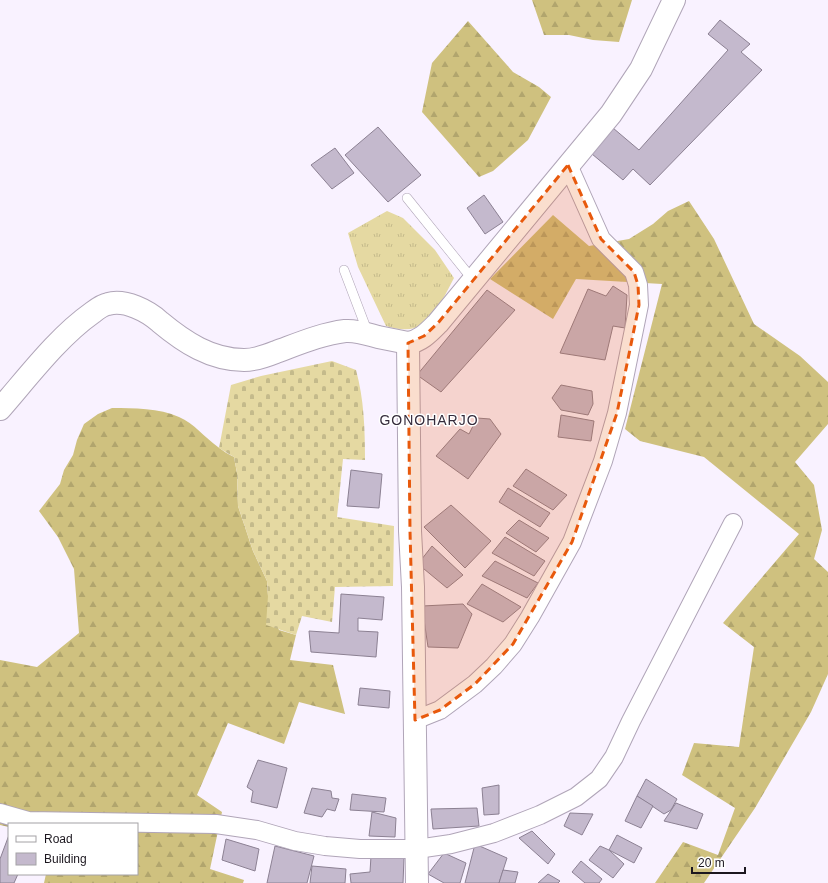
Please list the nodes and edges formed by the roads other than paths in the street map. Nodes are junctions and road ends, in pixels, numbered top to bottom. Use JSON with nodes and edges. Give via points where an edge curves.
{"nodes":[{"id":1,"x":674,"y":0,"type":"edge"},
{"id":2,"x":568,"y":165,"type":"junction"},
{"id":3,"x":407,"y":198,"type":"dead end"},
{"id":4,"x":344,"y":270,"type":"dead end"},
{"id":5,"x":473,"y":280,"type":"junction"},
{"id":6,"x":368,"y":334,"type":"junction"},
{"id":7,"x":408,"y":343,"type":"junction"},
{"id":8,"x":0,"y":409,"type":"edge"},
{"id":9,"x":733,"y":523,"type":"dead end"},
{"id":10,"x":414,"y":720,"type":"junction"},
{"id":11,"x":0,"y":813,"type":"edge"},
{"id":12,"x":417,"y":849,"type":"junction"},
{"id":13,"x":417,"y":883,"type":"edge"}],
"edges":[{"from":1,"to":2,"type":"street","via":[[641,69],[611,114]]},
{"from":2,"to":5,"type":"street"},
{"from":2,"to":10,"type":"street","via":[[601,239],[634,272],[638,285],[639,305],[617,413],[603,461],[572,542],[513,644],[475,684],[440,710]]},
{"from":3,"to":5,"type":"lane"},
{"from":4,"to":6,"type":"lane"},
{"from":5,"to":7,"type":"street","via":[[438,323],[416,342]]},
{"from":6,"to":7,"type":"street"},
{"from":6,"to":8,"type":"street","via":[[346,331],[258,358],[227,359],[209,354],[192,345],[138,308],[124,303],[108,304],[78,322]]},
{"from":7,"to":10,"type":"street"},
{"from":9,"to":12,"type":"street","via":[[614,757],[599,779],[576,797],[540,815],[451,844]]},
{"from":10,"to":12,"type":"street"},
{"from":11,"to":12,"type":"street","via":[[28,821],[216,824],[257,830],[324,846]]},
{"from":12,"to":13,"type":"street"}]}
